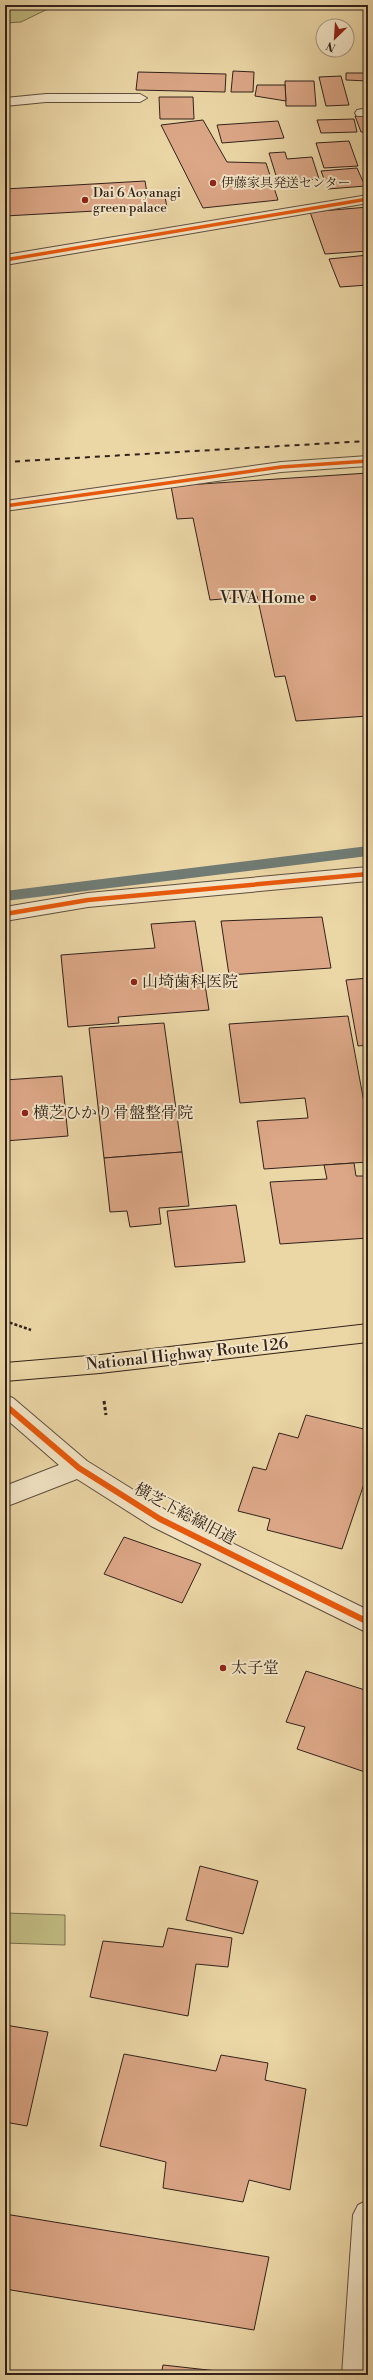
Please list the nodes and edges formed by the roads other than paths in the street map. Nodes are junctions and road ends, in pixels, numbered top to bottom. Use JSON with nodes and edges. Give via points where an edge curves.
{"nodes":[{"id":1,"x":140,"y":98,"type":"dead end"},
{"id":2,"x":5,"y":102,"type":"edge"},
{"id":3,"x":368,"y":199,"type":"edge"},
{"id":4,"x":5,"y":260,"type":"edge"},
{"id":5,"x":368,"y":461,"type":"edge"},
{"id":6,"x":5,"y":506,"type":"edge"},
{"id":7,"x":368,"y":874,"type":"edge"},
{"id":8,"x":5,"y":914,"type":"edge"},
{"id":9,"x":368,"y":1333,"type":"edge"},
{"id":10,"x":5,"y":1372,"type":"edge"},
{"id":11,"x":5,"y":1405,"type":"edge"},
{"id":12,"x":79,"y":1468,"type":"junction"},
{"id":13,"x":5,"y":1497,"type":"edge"},
{"id":14,"x":368,"y":1622,"type":"edge"},
{"id":15,"x":368,"y":2215,"type":"edge"},
{"id":16,"x":357,"y":2375,"type":"edge"}],
"edges":[{"from":1,"to":2,"type":"street","via":[[46,98]]},
{"from":3,"to":4,"type":"street"},
{"from":5,"to":6,"type":"street","via":[[281,466]]},
{"from":7,"to":8,"type":"street","via":[[88,900]]},
{"from":9,"to":10,"type":"highway","name":"National Highway Route 126","via":[[100,1364]]},
{"from":11,"to":12,"type":"street","name":"横芝下総線旧道"},
{"from":12,"to":13,"type":"street","via":[[21,1488]]},
{"from":12,"to":14,"type":"street","name":"横芝下総線旧道","via":[[160,1519]]},
{"from":15,"to":16,"type":"street"}]}
